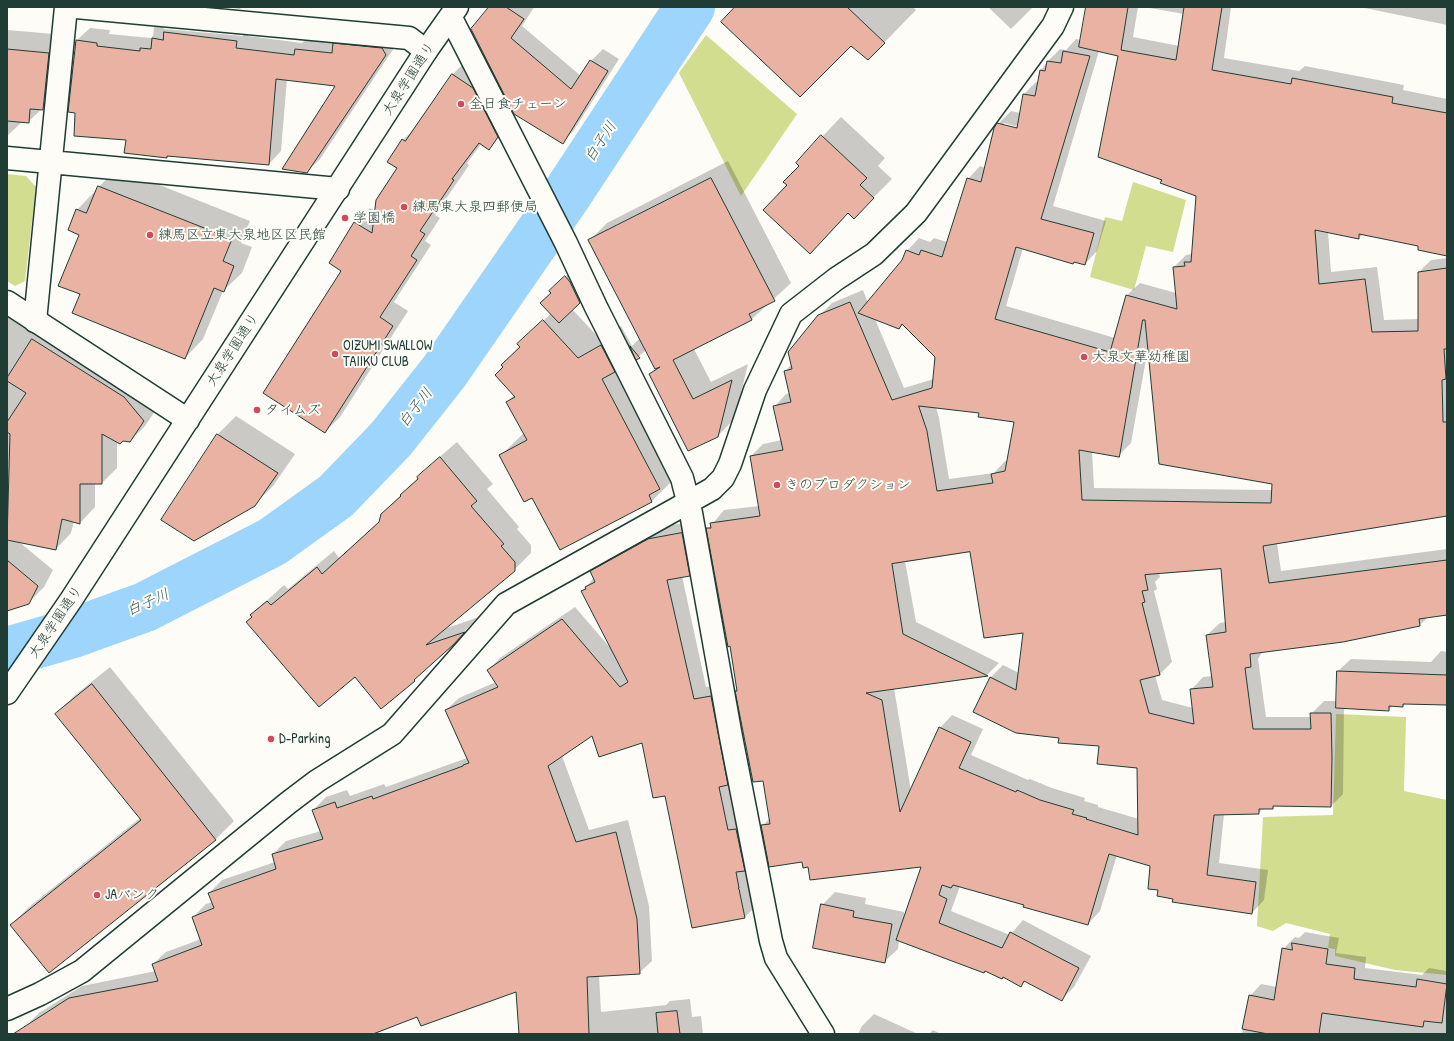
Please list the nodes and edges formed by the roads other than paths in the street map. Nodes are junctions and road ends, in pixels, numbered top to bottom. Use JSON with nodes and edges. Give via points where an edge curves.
{"nodes":[{"id":1,"x":66,"y":7,"type":"edge"},
{"id":2,"x":76,"y":7,"type":"edge"},
{"id":3,"x":1062,"y":7,"type":"edge"},
{"id":4,"x":454,"y":12,"type":"edge"},
{"id":5,"x":426,"y":51,"type":"junction"},
{"id":6,"x":7,"y":158,"type":"edge"},
{"id":7,"x":51,"y":162,"type":"junction"},
{"id":8,"x":338,"y":189,"type":"junction"},
{"id":9,"x":7,"y":302,"type":"edge"},
{"id":10,"x":35,"y":321,"type":"junction"},
{"id":11,"x":188,"y":420,"type":"junction"},
{"id":12,"x":689,"y":501,"type":"junction"},
{"id":13,"x":7,"y":693,"type":"edge"},
{"id":14,"x":7,"y":1009,"type":"edge"},
{"id":15,"x":823,"y":1034,"type":"edge"}],
"edges":[{"from":1,"to":7,"type":"street"},
{"from":2,"to":5,"type":"street","via":[[409,38]]},
{"from":3,"to":12,"type":"street","via":[[1053,26],[916,213],[874,254],[836,279],[791,314],[755,390],[723,478],[712,489]]},
{"from":4,"to":5,"type":"street","name":"大泉学園通り"},
{"from":4,"to":12,"type":"street","via":[[542,198],[682,478]]},
{"from":5,"to":8,"type":"street","name":"大泉学園通り"},
{"from":6,"to":7,"type":"street"},
{"from":7,"to":8,"type":"street"},
{"from":7,"to":10,"type":"street"},
{"from":8,"to":11,"type":"street","name":"大泉学園通り"},
{"from":9,"to":10,"type":"street"},
{"from":10,"to":11,"type":"street"},
{"from":11,"to":13,"type":"street","name":"大泉学園通り"},
{"from":12,"to":14,"type":"street","via":[[506,604],[392,734],[304,791],[82,971]]},
{"from":12,"to":15,"type":"street","via":[[771,941],[776,958]]}]}
